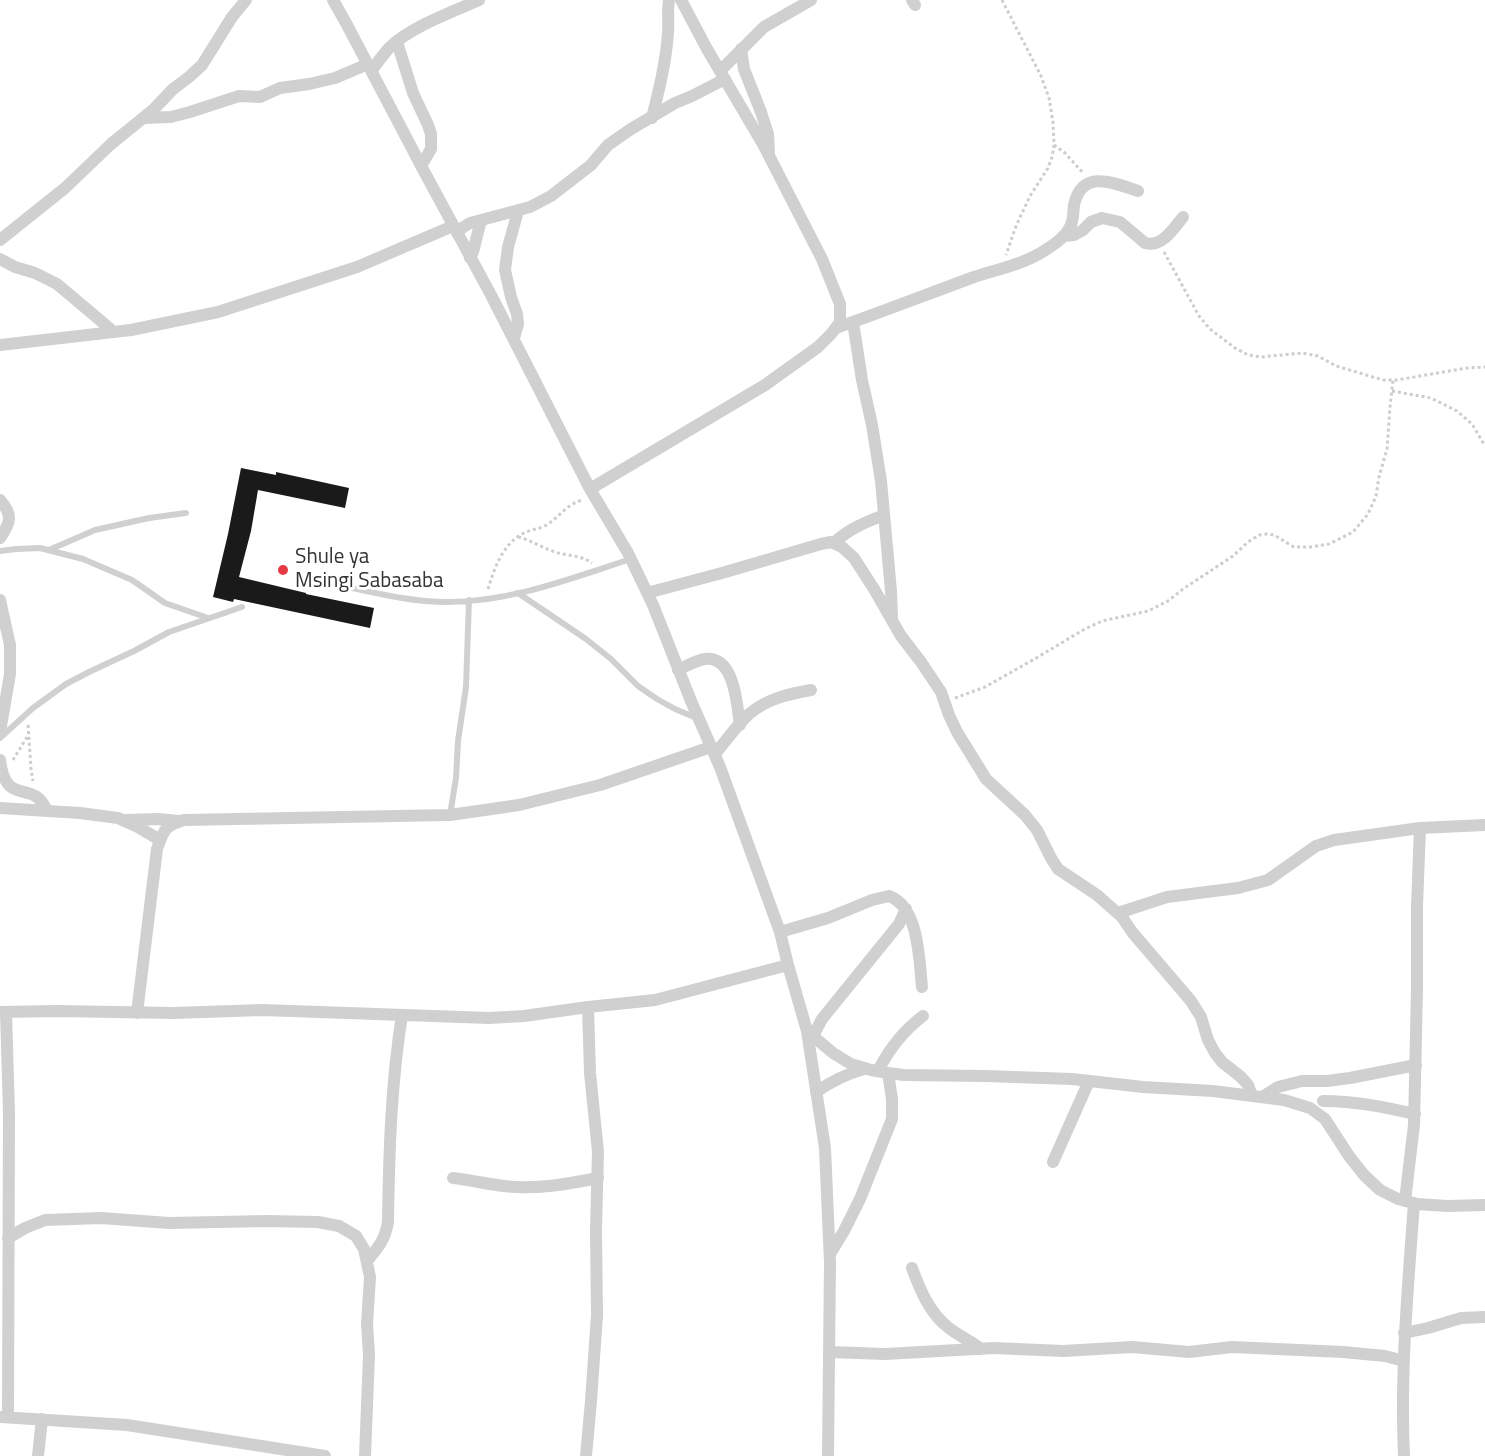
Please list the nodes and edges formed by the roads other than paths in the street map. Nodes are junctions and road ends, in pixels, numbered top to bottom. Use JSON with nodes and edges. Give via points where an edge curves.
{"nodes":[{"id":1,"x":246,"y":0,"type":"edge"},
{"id":2,"x":333,"y":0,"type":"edge"},
{"id":3,"x":479,"y":0,"type":"edge"},
{"id":4,"x":669,"y":0,"type":"edge"},
{"id":5,"x":681,"y":0,"type":"edge"},
{"id":6,"x":811,"y":0,"type":"edge"},
{"id":7,"x":397,"y":42,"type":"junction"},
{"id":8,"x":741,"y":49,"type":"junction"},
{"id":9,"x":370,"y":67,"type":"junction"},
{"id":10,"x":722,"y":75,"type":"junction"},
{"id":11,"x":143,"y":118,"type":"junction"},
{"id":12,"x":652,"y":118,"type":"junction"},
{"id":13,"x":769,"y":157,"type":"junction"},
{"id":14,"x":421,"y":166,"type":"junction"},
{"id":15,"x":1138,"y":191,"type":"dead end"},
{"id":16,"x":518,"y":211,"type":"junction"},
{"id":17,"x":1183,"y":217,"type":"dead end"},
{"id":18,"x":481,"y":220,"type":"junction"},
{"id":19,"x":455,"y":230,"type":"junction"},
{"id":20,"x":1062,"y":236,"type":"junction"},
{"id":21,"x":0,"y":240,"type":"edge"},
{"id":22,"x":470,"y":258,"type":"junction"},
{"id":23,"x":0,"y":259,"type":"edge"},
{"id":24,"x":853,"y":322,"type":"junction"},
{"id":25,"x":836,"y":328,"type":"junction"},
{"id":26,"x":114,"y":332,"type":"junction"},
{"id":27,"x":514,"y":339,"type":"junction"},
{"id":28,"x":0,"y":345,"type":"edge"},
{"id":29,"x":593,"y":494,"type":"junction"},
{"id":30,"x":0,"y":500,"type":"edge"},
{"id":31,"x":186,"y":513,"type":"dead end"},
{"id":32,"x":884,"y":514,"type":"junction"},
{"id":33,"x":0,"y":538,"type":"edge"},
{"id":34,"x":834,"y":543,"type":"junction"},
{"id":35,"x":49,"y":550,"type":"junction"},
{"id":36,"x":0,"y":551,"type":"edge"},
{"id":37,"x":631,"y":559,"type":"junction"},
{"id":38,"x":334,"y":584,"type":"dead end"},
{"id":39,"x":518,"y":593,"type":"junction"},
{"id":40,"x":647,"y":593,"type":"junction"},
{"id":41,"x":0,"y":600,"type":"edge"},
{"id":42,"x":469,"y":600,"type":"junction"},
{"id":43,"x":242,"y":607,"type":"dead end"},
{"id":44,"x":208,"y":618,"type":"junction"},
{"id":45,"x":892,"y":621,"type":"junction"},
{"id":46,"x":678,"y":669,"type":"junction"},
{"id":47,"x":811,"y":690,"type":"dead end"},
{"id":48,"x":699,"y":720,"type":"junction"},
{"id":49,"x":740,"y":725,"type":"junction"},
{"id":50,"x":0,"y":731,"type":"edge"},
{"id":51,"x":0,"y":738,"type":"edge"},
{"id":52,"x":713,"y":751,"type":"junction"},
{"id":53,"x":0,"y":759,"type":"edge"},
{"id":54,"x":0,"y":808,"type":"edge"},
{"id":55,"x":46,"y":811,"type":"junction"},
{"id":56,"x":450,"y":815,"type":"junction"},
{"id":57,"x":122,"y":820,"type":"junction"},
{"id":58,"x":180,"y":821,"type":"junction"},
{"id":59,"x":1485,"y":825,"type":"edge"},
{"id":60,"x":1420,"y":828,"type":"junction"},
{"id":61,"x":160,"y":840,"type":"junction"},
{"id":62,"x":906,"y":909,"type":"junction"},
{"id":63,"x":1118,"y":913,"type":"junction"},
{"id":64,"x":780,"y":932,"type":"junction"},
{"id":65,"x":788,"y":965,"type":"junction"},
{"id":66,"x":922,"y":987,"type":"dead end"},
{"id":67,"x":588,"y":1007,"type":"junction"},
{"id":68,"x":3,"y":1012,"type":"edge"},
{"id":69,"x":136,"y":1012,"type":"junction"},
{"id":70,"x":402,"y":1016,"type":"junction"},
{"id":71,"x":923,"y":1017,"type":"dead end"},
{"id":72,"x":810,"y":1033,"type":"junction"},
{"id":73,"x":1416,"y":1065,"type":"junction"},
{"id":74,"x":877,"y":1071,"type":"junction"},
{"id":75,"x":1089,"y":1081,"type":"junction"},
{"id":76,"x":1324,"y":1081,"type":"junction"},
{"id":77,"x":816,"y":1092,"type":"junction"},
{"id":78,"x":1257,"y":1096,"type":"junction"},
{"id":79,"x":1323,"y":1101,"type":"junction"},
{"id":80,"x":1414,"y":1114,"type":"junction"},
{"id":81,"x":1325,"y":1119,"type":"junction"},
{"id":82,"x":1053,"y":1162,"type":"dead end"},
{"id":83,"x":453,"y":1178,"type":"dead end"},
{"id":84,"x":598,"y":1178,"type":"junction"},
{"id":85,"x":1410,"y":1202,"type":"junction"},
{"id":86,"x":1485,"y":1205,"type":"edge"},
{"id":87,"x":8,"y":1238,"type":"junction"},
{"id":88,"x":830,"y":1254,"type":"junction"},
{"id":89,"x":367,"y":1262,"type":"junction"},
{"id":90,"x":912,"y":1268,"type":"dead end"},
{"id":91,"x":1485,"y":1317,"type":"edge"},
{"id":92,"x":1404,"y":1333,"type":"junction"},
{"id":93,"x":981,"y":1348,"type":"junction"},
{"id":94,"x":830,"y":1352,"type":"junction"},
{"id":95,"x":1404,"y":1361,"type":"junction"},
{"id":96,"x":4,"y":1417,"type":"edge"},
{"id":97,"x":42,"y":1419,"type":"junction"},
{"id":98,"x":38,"y":1456,"type":"edge"},
{"id":99,"x":325,"y":1456,"type":"edge"},
{"id":100,"x":365,"y":1456,"type":"edge"},
{"id":101,"x":586,"y":1456,"type":"edge"},
{"id":102,"x":828,"y":1456,"type":"edge"},
{"id":103,"x":1404,"y":1456,"type":"edge"}],
"edges":[{"from":1,"to":11,"type":"street","via":[[202,65]]},
{"from":2,"to":9,"type":"street"},
{"from":3,"to":7,"type":"street","via":[[439,17]]},
{"from":4,"to":12,"type":"street","via":[[662,73]]},
{"from":5,"to":10,"type":"street"},
{"from":6,"to":8,"type":"street","via":[[765,27]]},
{"from":7,"to":9,"type":"street"},
{"from":7,"to":14,"type":"street","via":[[431,134],[431,149]]},
{"from":8,"to":10,"type":"street"},
{"from":8,"to":13,"type":"street","via":[[744,69],[768,134]]},
{"from":9,"to":11,"type":"street","via":[[315,83],[280,88],[260,97],[239,96],[171,117]]},
{"from":9,"to":14,"type":"street"},
{"from":10,"to":12,"type":"street"},
{"from":10,"to":13,"type":"street"},
{"from":11,"to":21,"type":"street"},
{"from":12,"to":16,"type":"street","via":[[608,145],[591,165],[551,196]]},
{"from":13,"to":25,"type":"street","via":[[822,259],[840,304]]},
{"from":14,"to":19,"type":"street"},
{"from":15,"to":20,"type":"street","via":[[1100,180],[1090,182],[1074,203],[1072,224]]},
{"from":16,"to":18,"type":"street"},
{"from":16,"to":27,"type":"street","via":[[505,270],[517,314]]},
{"from":17,"to":20,"type":"street","via":[[1166,237],[1151,245],[1120,222],[1102,218],[1074,235]]},
{"from":18,"to":19,"type":"street"},
{"from":18,"to":22,"type":"street"},
{"from":19,"to":22,"type":"street"},
{"from":19,"to":26,"type":"street","via":[[218,312]]},
{"from":20,"to":24,"type":"street","via":[[1047,250],[1019,264]]},
{"from":22,"to":27,"type":"street"},
{"from":23,"to":26,"type":"street","via":[[57,284]]},
{"from":24,"to":25,"type":"street"},
{"from":24,"to":32,"type":"street"},
{"from":25,"to":29,"type":"street","via":[[818,347],[765,385]]},
{"from":26,"to":28,"type":"street"},
{"from":27,"to":29,"type":"street"},
{"from":29,"to":37,"type":"street"},
{"from":30,"to":33,"type":"street","via":[[7,508],[9,522]]},
{"from":31,"to":35,"type":"lane","via":[[95,530]]},
{"from":32,"to":34,"type":"street"},
{"from":32,"to":45,"type":"street"},
{"from":34,"to":40,"type":"street"},
{"from":34,"to":45,"type":"street","via":[[854,558]]},
{"from":35,"to":36,"type":"lane"},
{"from":35,"to":44,"type":"lane","via":[[83,559],[132,580],[165,603]]},
{"from":37,"to":39,"type":"lane"},
{"from":37,"to":40,"type":"street"},
{"from":38,"to":42,"type":"lane","via":[[398,598]]},
{"from":39,"to":42,"type":"lane"},
{"from":39,"to":48,"type":"lane","via":[[586,639],[647,692]]},
{"from":40,"to":46,"type":"street"},
{"from":41,"to":50,"type":"street","via":[[10,645],[10,674]]},
{"from":42,"to":56,"type":"lane","via":[[466,687]]},
{"from":43,"to":44,"type":"lane"},
{"from":44,"to":51,"type":"lane","via":[[169,632],[66,684]]},
{"from":45,"to":63,"type":"street","via":[[941,692],[957,732],[986,779],[1025,815],[1058,869]]},
{"from":46,"to":48,"type":"street"},
{"from":46,"to":49,"type":"street","via":[[701,659],[720,662],[731,677]]},
{"from":47,"to":49,"type":"street","via":[[766,702]]},
{"from":48,"to":52,"type":"street"},
{"from":49,"to":52,"type":"street"},
{"from":52,"to":56,"type":"street","via":[[519,805]]},
{"from":52,"to":64,"type":"street"},
{"from":53,"to":55,"type":"street","via":[[7,785],[34,794]]},
{"from":54,"to":55,"type":"street"},
{"from":55,"to":57,"type":"street"},
{"from":56,"to":58,"type":"street"},
{"from":57,"to":58,"type":"street"},
{"from":57,"to":61,"type":"street"},
{"from":58,"to":61,"type":"street","via":[[170,825]]},
{"from":59,"to":60,"type":"street"},
{"from":60,"to":63,"type":"street","via":[[1334,840],[1316,846],[1268,880],[1167,897]]},
{"from":60,"to":73,"type":"street"},
{"from":61,"to":69,"type":"street"},
{"from":62,"to":64,"type":"street","via":[[895,898],[881,897]]},
{"from":62,"to":66,"type":"street","via":[[917,938]]},
{"from":62,"to":72,"type":"street","via":[[899,924]]},
{"from":63,"to":78,"type":"street","via":[[1191,1001],[1215,1053]]},
{"from":64,"to":65,"type":"street"},
{"from":65,"to":67,"type":"street","via":[[655,1000]]},
{"from":65,"to":72,"type":"street"},
{"from":67,"to":70,"type":"street","via":[[489,1018]]},
{"from":67,"to":84,"type":"street"},
{"from":68,"to":69,"type":"street"},
{"from":68,"to":87,"type":"street","via":[[9,1113]]},
{"from":69,"to":70,"type":"street","via":[[263,1010]]},
{"from":70,"to":89,"type":"street","via":[[391,1114],[388,1222],[386,1236]]},
{"from":71,"to":74,"type":"street","via":[[901,1036]]},
{"from":72,"to":74,"type":"street","via":[[851,1064]]},
{"from":72,"to":77,"type":"street"},
{"from":73,"to":76,"type":"street"},
{"from":73,"to":80,"type":"street"},
{"from":74,"to":75,"type":"street"},
{"from":74,"to":77,"type":"street","via":[[847,1074]]},
{"from":74,"to":88,"type":"street","via":[[892,1099],[892,1119],[857,1206]]},
{"from":75,"to":78,"type":"street"},
{"from":75,"to":82,"type":"street"},
{"from":76,"to":78,"type":"street","via":[[1302,1081]]},
{"from":76,"to":79,"type":"street"},
{"from":77,"to":88,"type":"street","via":[[825,1148]]},
{"from":78,"to":81,"type":"street","via":[[1310,1108]]},
{"from":79,"to":80,"type":"street","via":[[1372,1104]]},
{"from":79,"to":81,"type":"street"},
{"from":80,"to":85,"type":"street"},
{"from":81,"to":85,"type":"street","via":[[1349,1156],[1380,1190]]},
{"from":83,"to":84,"type":"street","via":[[533,1187]]},
{"from":84,"to":101,"type":"street","via":[[597,1315]]},
{"from":85,"to":86,"type":"street"},
{"from":85,"to":92,"type":"street"},
{"from":87,"to":89,"type":"street","via":[[45,1220],[318,1222],[339,1226],[356,1236]]},
{"from":87,"to":96,"type":"street"},
{"from":88,"to":94,"type":"street"},
{"from":89,"to":100,"type":"street","via":[[370,1277]]},
{"from":90,"to":93,"type":"street","via":[[936,1316]]},
{"from":91,"to":92,"type":"street","via":[[1461,1318]]},
{"from":92,"to":95,"type":"street"},
{"from":93,"to":94,"type":"street","via":[[885,1354]]},
{"from":93,"to":95,"type":"street","via":[[1063,1351],[1132,1347],[1189,1352],[1232,1347],[1343,1352]]},
{"from":94,"to":102,"type":"street"},
{"from":95,"to":103,"type":"street"},
{"from":96,"to":97,"type":"street"},
{"from":97,"to":98,"type":"street"},
{"from":97,"to":99,"type":"street","via":[[127,1425]]}]}
